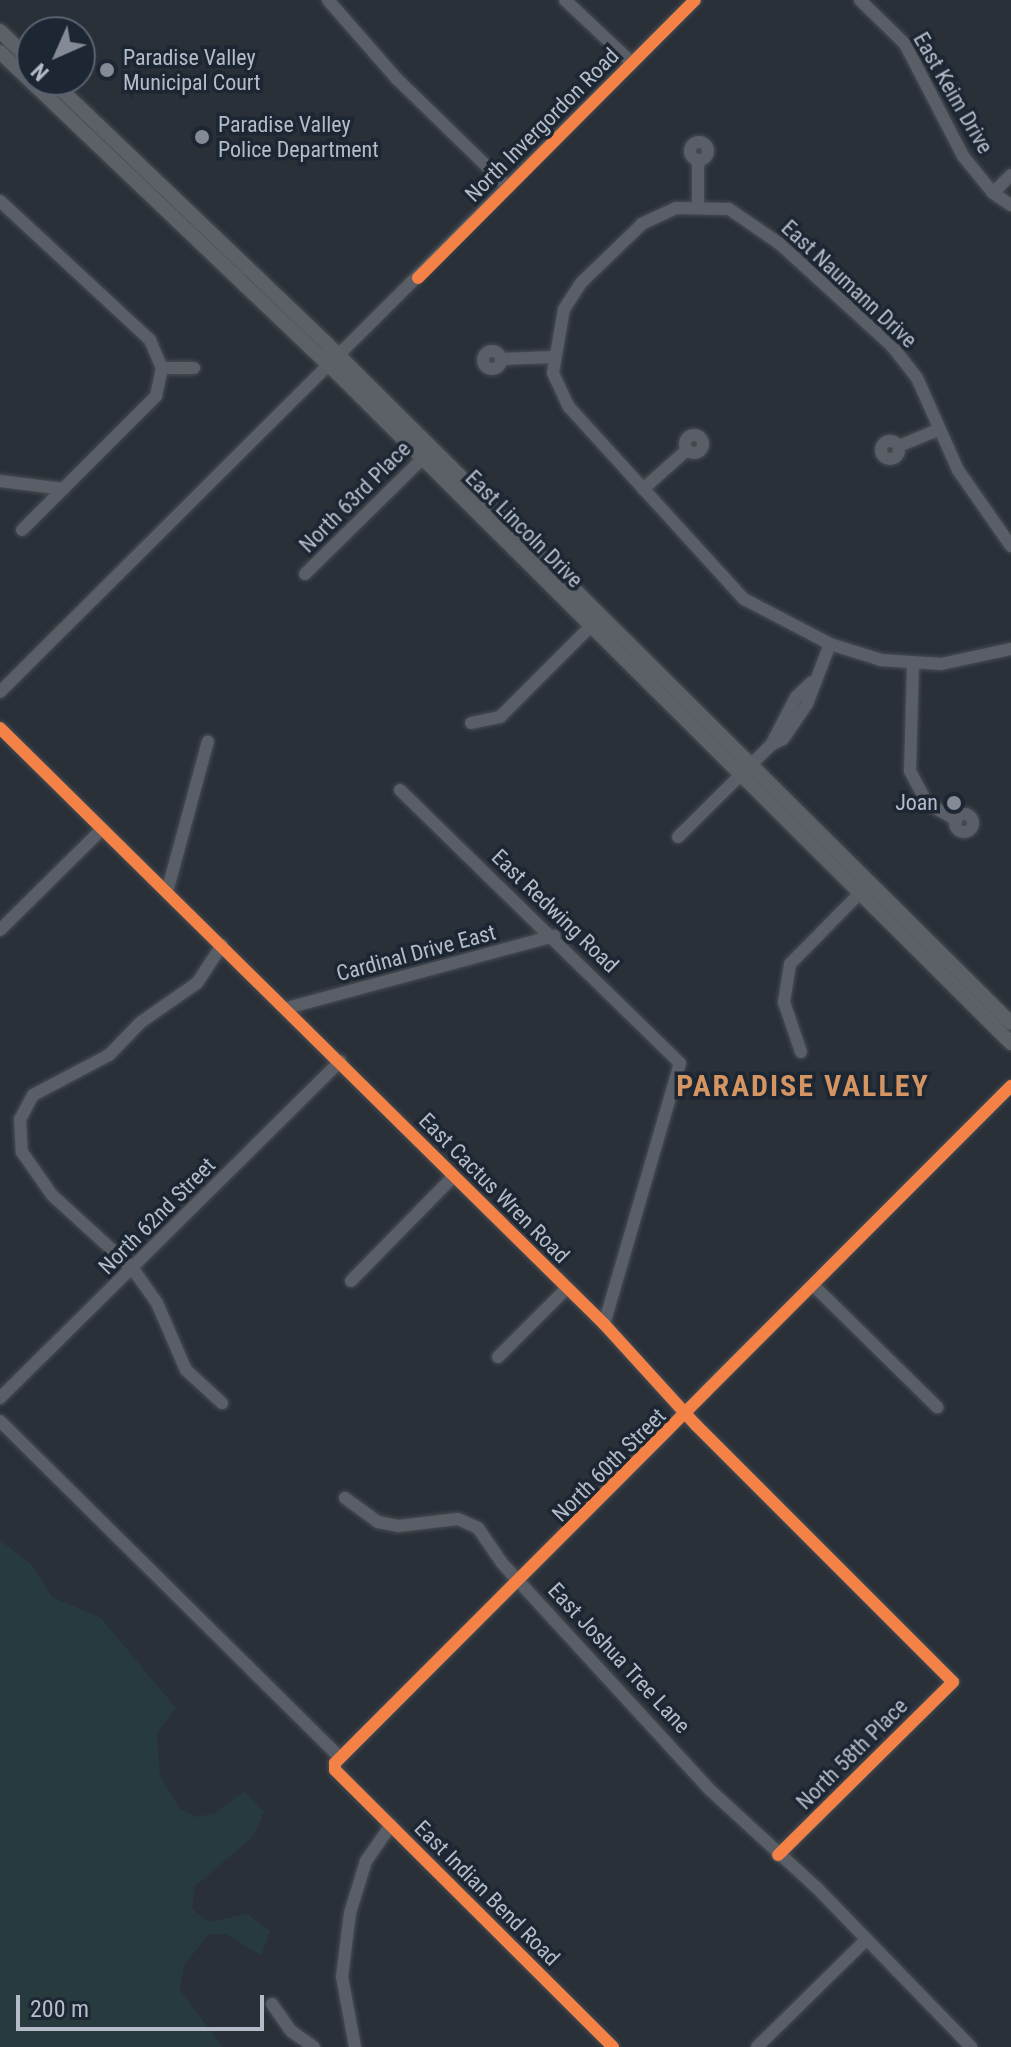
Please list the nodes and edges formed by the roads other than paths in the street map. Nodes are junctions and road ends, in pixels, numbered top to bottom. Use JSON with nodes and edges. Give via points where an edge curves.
{"nodes":[{"id":1,"x":328,"y":0,"type":"edge"},
{"id":2,"x":565,"y":0,"type":"edge"},
{"id":3,"x":695,"y":0,"type":"edge"},
{"id":4,"x":860,"y":0,"type":"edge"},
{"id":5,"x":0,"y":31,"type":"edge"},
{"id":6,"x":16,"y":46,"type":"edge"},
{"id":7,"x":632,"y":63,"type":"junction"},
{"id":8,"x":60,"y":96,"type":"edge"},
{"id":9,"x":698,"y":160,"type":"dead end"},
{"id":10,"x":1011,"y":175,"type":"edge"},
{"id":11,"x":508,"y":187,"type":"junction"},
{"id":12,"x":993,"y":193,"type":"junction"},
{"id":13,"x":0,"y":201,"type":"edge"},
{"id":14,"x":1011,"y":205,"type":"edge"},
{"id":15,"x":698,"y":206,"type":"junction"},
{"id":16,"x":553,"y":357,"type":"junction"},
{"id":17,"x":501,"y":359,"type":"dead end"},
{"id":18,"x":334,"y":361,"type":"junction"},
{"id":19,"x":162,"y":368,"type":"junction"},
{"id":20,"x":194,"y":368,"type":"dead end"},
{"id":21,"x":940,"y":429,"type":"junction"},
{"id":22,"x":899,"y":446,"type":"dead end"},
{"id":23,"x":687,"y":450,"type":"dead end"},
{"id":24,"x":427,"y":453,"type":"junction"},
{"id":25,"x":0,"y":481,"type":"edge"},
{"id":26,"x":63,"y":489,"type":"junction"},
{"id":27,"x":643,"y":489,"type":"junction"},
{"id":28,"x":22,"y":530,"type":"dead end"},
{"id":29,"x":1011,"y":546,"type":"edge"},
{"id":30,"x":305,"y":574,"type":"dead end"},
{"id":31,"x":596,"y":621,"type":"junction"},
{"id":32,"x":830,"y":644,"type":"junction"},
{"id":33,"x":1011,"y":649,"type":"edge"},
{"id":34,"x":913,"y":664,"type":"junction"},
{"id":35,"x":0,"y":692,"type":"edge"},
{"id":36,"x":471,"y":723,"type":"dead end"},
{"id":37,"x":0,"y":728,"type":"edge"},
{"id":38,"x":208,"y":741,"type":"dead end"},
{"id":39,"x":746,"y":770,"type":"junction"},
{"id":40,"x":400,"y":790,"type":"dead end"},
{"id":41,"x":956,"y":820,"type":"dead end"},
{"id":42,"x":102,"y":829,"type":"junction"},
{"id":43,"x":678,"y":837,"type":"dead end"},
{"id":44,"x":865,"y":888,"type":"junction"},
{"id":45,"x":167,"y":892,"type":"junction"},
{"id":46,"x":0,"y":930,"type":"edge"},
{"id":47,"x":554,"y":936,"type":"junction"},
{"id":48,"x":222,"y":945,"type":"junction"},
{"id":49,"x":960,"y":983,"type":"junction"},
{"id":50,"x":287,"y":1008,"type":"junction"},
{"id":51,"x":1011,"y":1023,"type":"edge"},
{"id":52,"x":1011,"y":1043,"type":"edge"},
{"id":53,"x":801,"y":1052,"type":"dead end"},
{"id":54,"x":340,"y":1061,"type":"junction"},
{"id":55,"x":1011,"y":1086,"type":"edge"},
{"id":56,"x":453,"y":1177,"type":"junction"},
{"id":57,"x":133,"y":1269,"type":"junction"},
{"id":58,"x":351,"y":1281,"type":"dead end"},
{"id":59,"x":814,"y":1286,"type":"junction"},
{"id":60,"x":566,"y":1289,"type":"junction"},
{"id":61,"x":604,"y":1324,"type":"junction"},
{"id":62,"x":498,"y":1357,"type":"dead end"},
{"id":63,"x":0,"y":1398,"type":"edge"},
{"id":64,"x":222,"y":1403,"type":"dead end"},
{"id":65,"x":937,"y":1407,"type":"dead end"},
{"id":66,"x":688,"y":1415,"type":"junction"},
{"id":67,"x":0,"y":1421,"type":"edge"},
{"id":68,"x":345,"y":1498,"type":"dead end"},
{"id":69,"x":519,"y":1581,"type":"junction"},
{"id":70,"x":953,"y":1682,"type":"joint"},
{"id":71,"x":337,"y":1762,"type":"junction"},
{"id":72,"x":391,"y":1825,"type":"junction"},
{"id":73,"x":778,"y":1855,"type":"junction"},
{"id":74,"x":866,"y":1940,"type":"junction"},
{"id":75,"x":272,"y":2004,"type":"dead end"},
{"id":76,"x":314,"y":2047,"type":"edge"},
{"id":77,"x":355,"y":2047,"type":"edge"},
{"id":78,"x":613,"y":2047,"type":"edge"},
{"id":79,"x":757,"y":2047,"type":"edge"},
{"id":80,"x":971,"y":2047,"type":"edge"}],
"edges":[{"from":1,"to":11,"type":"street","via":[[397,79]]},
{"from":2,"to":7,"type":"street"},
{"from":3,"to":7,"type":"street","name":"North Invergordon Road"},
{"from":4,"to":12,"type":"street","name":"East Keim Drive","via":[[905,44],[963,156]]},
{"from":5,"to":6,"type":"main road"},
{"from":7,"to":11,"type":"street","name":"North Invergordon Road"},
{"from":8,"to":18,"type":"main road","name":"East Lincoln Drive"},
{"from":9,"to":15,"type":"street"},
{"from":10,"to":12,"type":"street"},
{"from":11,"to":18,"type":"street","name":"North Invergordon Road"},
{"from":12,"to":14,"type":"street","name":"East Keim Drive"},
{"from":13,"to":19,"type":"street","via":[[150,340]]},
{"from":15,"to":16,"type":"street","via":[[676,208],[642,224],[581,283],[558,323]]},
{"from":15,"to":21,"type":"street","name":"East Naumann Drive","via":[[729,209],[755,224],[892,346],[917,378]]},
{"from":16,"to":17,"type":"street"},
{"from":16,"to":27,"type":"street","via":[[553,373],[569,407]]},
{"from":18,"to":24,"type":"main road","name":"East Lincoln Drive"},
{"from":18,"to":35,"type":"street","name":"North Invergordon Road"},
{"from":19,"to":20,"type":"street"},
{"from":19,"to":26,"type":"street","via":[[156,396]]},
{"from":21,"to":22,"type":"street"},
{"from":21,"to":29,"type":"street","name":"East Naumann Drive","via":[[958,470]]},
{"from":23,"to":27,"type":"street"},
{"from":24,"to":30,"type":"street","name":"North 63rd Place"},
{"from":24,"to":31,"type":"main road","name":"East Lincoln Drive"},
{"from":25,"to":26,"type":"street"},
{"from":26,"to":28,"type":"street"},
{"from":27,"to":32,"type":"street","via":[[744,599]]},
{"from":31,"to":36,"type":"street","via":[[500,717]]},
{"from":31,"to":39,"type":"main road","name":"East Lincoln Drive"},
{"from":32,"to":34,"type":"street"},
{"from":32,"to":39,"type":"street","via":[[796,723]]},
{"from":33,"to":34,"type":"street","via":[[963,662]]},
{"from":34,"to":41,"type":"street","via":[[910,771],[927,803]]},
{"from":37,"to":42,"type":"street","name":"East Cactus Wren Road"},
{"from":38,"to":45,"type":"street"},
{"from":39,"to":43,"type":"street"},
{"from":39,"to":44,"type":"main road","name":"East Lincoln Drive"},
{"from":40,"to":47,"type":"street","name":"East Redwing Road"},
{"from":42,"to":45,"type":"street","name":"East Cactus Wren Road"},
{"from":42,"to":46,"type":"street"},
{"from":44,"to":49,"type":"main road","name":"East Lincoln Drive"},
{"from":44,"to":53,"type":"street","via":[[790,964],[784,1002]]},
{"from":45,"to":48,"type":"street","name":"East Cactus Wren Road"},
{"from":47,"to":50,"type":"street","name":"Cardinal Drive East"},
{"from":47,"to":61,"type":"street","name":"East Redwing Road","via":[[680,1063]]},
{"from":48,"to":50,"type":"street","name":"East Cactus Wren Road"},
{"from":48,"to":57,"type":"street","via":[[197,983],[141,1022],[109,1055],[33,1095],[20,1119],[22,1152],[52,1195]]},
{"from":49,"to":51,"type":"main road","name":"East Lincoln Drive"},
{"from":49,"to":52,"type":"main road","name":"East Lincoln Drive"},
{"from":50,"to":54,"type":"street","name":"East Cactus Wren Road"},
{"from":54,"to":56,"type":"street","name":"East Cactus Wren Road"},
{"from":54,"to":57,"type":"street","name":"North 62nd Street"},
{"from":55,"to":59,"type":"street","name":"North 60th Street"},
{"from":56,"to":58,"type":"street"},
{"from":56,"to":60,"type":"street","name":"East Cactus Wren Road"},
{"from":57,"to":63,"type":"street","name":"North 62nd Street"},
{"from":57,"to":64,"type":"street","via":[[157,1303],[186,1370]]},
{"from":59,"to":65,"type":"street"},
{"from":59,"to":66,"type":"street","name":"North 60th Street"},
{"from":60,"to":61,"type":"street","name":"East Cactus Wren Road"},
{"from":60,"to":62,"type":"street"},
{"from":61,"to":66,"type":"street","name":"East Cactus Wren Road"},
{"from":66,"to":69,"type":"street","name":"North 60th Street"},
{"from":66,"to":70,"type":"street","name":"East Cactus Wren Road"},
{"from":67,"to":71,"type":"street","name":"East Indian Bend Road"},
{"from":68,"to":69,"type":"street","name":"East Joshua Tree Lane","via":[[378,1522],[468,1523]]},
{"from":69,"to":71,"type":"street","name":"North 60th Street"},
{"from":69,"to":73,"type":"street","name":"East Joshua Tree Lane","via":[[710,1790]]},
{"from":70,"to":73,"type":"street","name":"North 58th Place"},
{"from":71,"to":72,"type":"street","name":"East Indian Bend Road"},
{"from":72,"to":77,"type":"street","via":[[366,1861],[350,1913],[342,1977]]},
{"from":72,"to":78,"type":"street","name":"East Indian Bend Road"},
{"from":73,"to":74,"type":"street","name":"East Joshua Tree Lane"},
{"from":74,"to":79,"type":"street"},
{"from":74,"to":80,"type":"street","name":"East Joshua Tree Lane"},
{"from":75,"to":76,"type":"street","via":[[291,2031]]}]}
